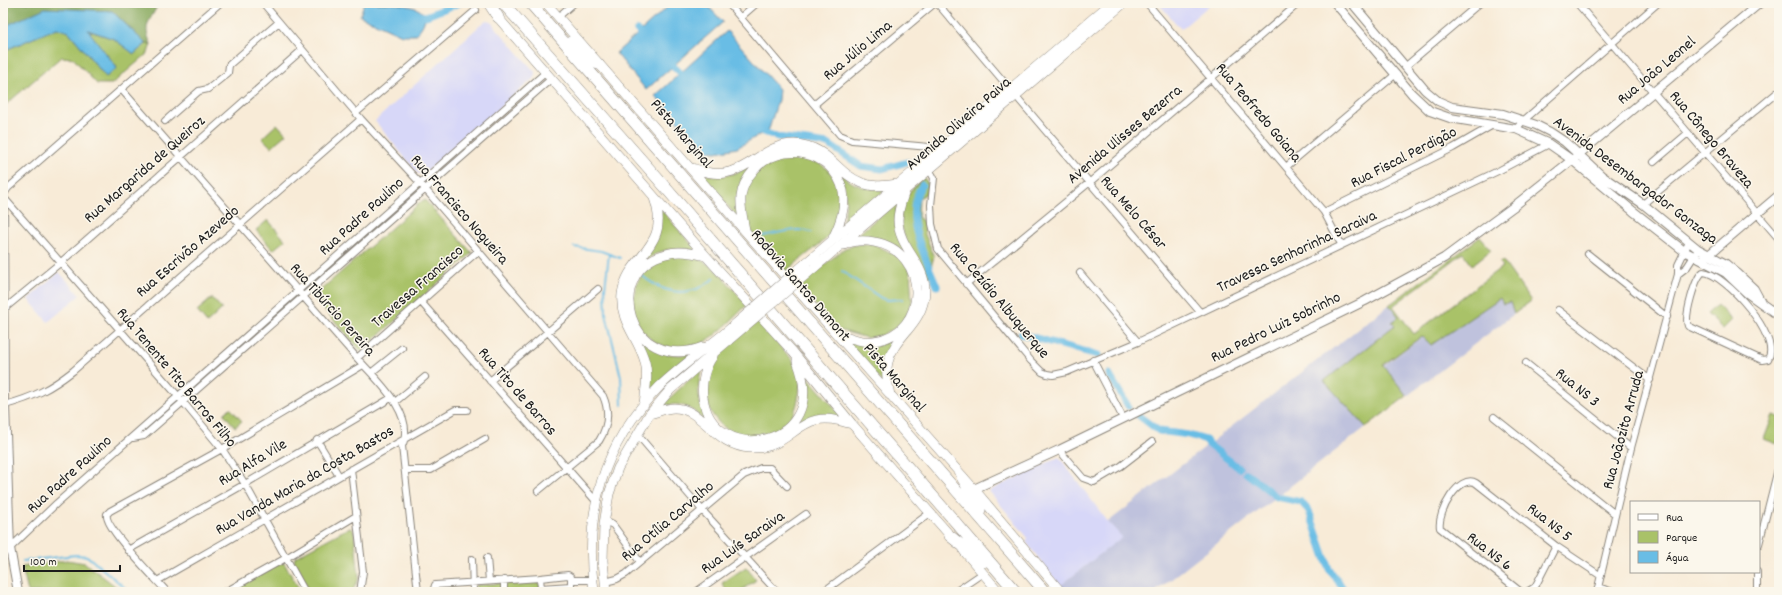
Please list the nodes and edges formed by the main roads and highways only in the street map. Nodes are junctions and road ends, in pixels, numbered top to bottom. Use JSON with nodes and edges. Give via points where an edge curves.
{"nodes":[{"id":1,"x":485,"y":3,"type":"edge"},
{"id":2,"x":489,"y":3,"type":"edge"},
{"id":3,"x":503,"y":3,"type":"edge"},
{"id":4,"x":530,"y":3,"type":"edge"},
{"id":5,"x":546,"y":3,"type":"edge"},
{"id":6,"x":1111,"y":3,"type":"edge"},
{"id":7,"x":1124,"y":3,"type":"edge"},
{"id":8,"x":498,"y":17,"type":"junction"},
{"id":9,"x":549,"y":26,"type":"junction"},
{"id":10,"x":598,"y":64,"type":"junction"},
{"id":11,"x":1013,"y":92,"type":"junction"},
{"id":12,"x":692,"y":168,"type":"junction"},
{"id":13,"x":902,"y":187,"type":"junction"},
{"id":14,"x":652,"y":193,"type":"junction"},
{"id":15,"x":745,"y":231,"type":"junction"},
{"id":16,"x":831,"y":241,"type":"junction"},
{"id":17,"x":833,"y":252,"type":"junction"},
{"id":18,"x":706,"y":256,"type":"junction"},
{"id":19,"x":810,"y":265,"type":"junction"},
{"id":20,"x":834,"y":332,"type":"junction"},
{"id":21,"x":714,"y":347,"type":"junction"},
{"id":22,"x":793,"y":352,"type":"junction"},
{"id":23,"x":890,"y":395,"type":"junction"},
{"id":24,"x":644,"y":405,"type":"junction"},
{"id":25,"x":649,"y":415,"type":"junction"},
{"id":26,"x":852,"y":424,"type":"junction"},
{"id":27,"x":962,"y":477,"type":"junction"},
{"id":28,"x":985,"y":522,"type":"junction"},
{"id":29,"x":950,"y":536,"type":"junction"},
{"id":30,"x":1005,"y":580,"type":"junction"},
{"id":31,"x":594,"y":592,"type":"edge"},
{"id":32,"x":606,"y":592,"type":"edge"},
{"id":33,"x":999,"y":592,"type":"edge"},
{"id":34,"x":1016,"y":592,"type":"edge"},
{"id":35,"x":1045,"y":592,"type":"edge"},
{"id":36,"x":1061,"y":592,"type":"edge"}],
"edges":[{"from":1,"to":8,"type":"main road"},
{"from":2,"to":8,"type":"highway"},
{"from":3,"to":30,"type":"highway","via":[[658,178]]},
{"from":4,"to":9,"type":"highway","name":"Rodovia Santos Dumont"},
{"from":5,"to":10,"type":"main road","name":"Pista Marginal"},
{"from":6,"to":11,"type":"main road","name":"Avenida Oliveira Paiva"},
{"from":7,"to":11,"type":"main road","name":"Avenida Oliveira Paiva"},
{"from":8,"to":14,"type":"main road"},
{"from":9,"to":10,"type":"highway"},
{"from":9,"to":28,"type":"highway","name":"Rodovia Santos Dumont"},
{"from":10,"to":12,"type":"main road","name":"Pista Marginal"},
{"from":11,"to":13,"type":"main road","name":"Avenida Oliveira Paiva","via":[[929,169]]},
{"from":11,"to":13,"type":"main road","name":"Avenida Oliveira Paiva","via":[[940,148]]},
{"from":12,"to":13,"type":"main road","via":[[709,173],[724,173],[743,166],[770,149],[795,144],[822,151],[849,176],[862,183]]},
{"from":12,"to":15,"type":"main road","name":"Pista Marginal"},
{"from":13,"to":16,"type":"main road","name":"Avenida Oliveira Paiva"},
{"from":13,"to":17,"type":"main road","name":"Avenida Oliveira Paiva"},
{"from":13,"to":23,"type":"main road","via":[[899,228],[902,239],[920,269],[924,291],[917,318],[896,344],[890,357],[887,371]]},
{"from":14,"to":18,"type":"main road"},
{"from":14,"to":24,"type":"main road","via":[[659,213],[656,232],[650,247],[628,276],[622,299],[625,321],[642,352],[646,367]]},
{"from":15,"to":16,"type":"main road","via":[[741,205],[744,184],[757,166],[765,160],[796,152],[810,154],[819,159],[830,168],[840,183],[843,213]]},
{"from":15,"to":20,"type":"main road","name":"Pista Marginal"},
{"from":16,"to":19,"type":"main road","name":"Avenida Oliveira Paiva"},
{"from":17,"to":19,"type":"main road","name":"Avenida Oliveira Paiva"},
{"from":17,"to":20,"type":"main road","via":[[853,242],[885,244],[899,252],[909,264],[914,274],[917,294],[909,319],[902,328],[890,336],[874,341],[863,341]]},
{"from":18,"to":21,"type":"main road","via":[[675,252],[648,262],[633,282],[629,308],[640,333],[657,347],[680,353]]},
{"from":18,"to":22,"type":"main road"},
{"from":19,"to":21,"type":"main road","bridge":true},
{"from":20,"to":23,"type":"main road","name":"Pista Marginal"},
{"from":21,"to":22,"type":"main road","via":[[702,388],[704,405],[709,417],[720,428],[733,437],[749,441],[767,439],[783,432],[800,411],[804,397],[803,376]]},
{"from":21,"to":24,"type":"main road","via":[[660,386]]},
{"from":21,"to":25,"type":"main road","via":[[670,390]]},
{"from":22,"to":26,"type":"main road"},
{"from":23,"to":27,"type":"main road","name":"Pista Marginal"},
{"from":24,"to":31,"type":"main road","via":[[612,452],[602,474],[595,500],[591,538]]},
{"from":25,"to":26,"type":"main road","via":[[674,408],[688,411],[726,441],[751,448],[775,444],[815,420],[832,419]]},
{"from":25,"to":32,"type":"main road","via":[[618,468],[609,494],[604,524],[603,561]]},
{"from":26,"to":29,"type":"main road"},
{"from":27,"to":28,"type":"highway"},
{"from":27,"to":36,"type":"main road","name":"Pista Marginal"},
{"from":28,"to":35,"type":"highway","name":"Rodovia Santos Dumont"},
{"from":29,"to":30,"type":"highway"},
{"from":29,"to":33,"type":"main road"},
{"from":30,"to":34,"type":"highway"}]}
